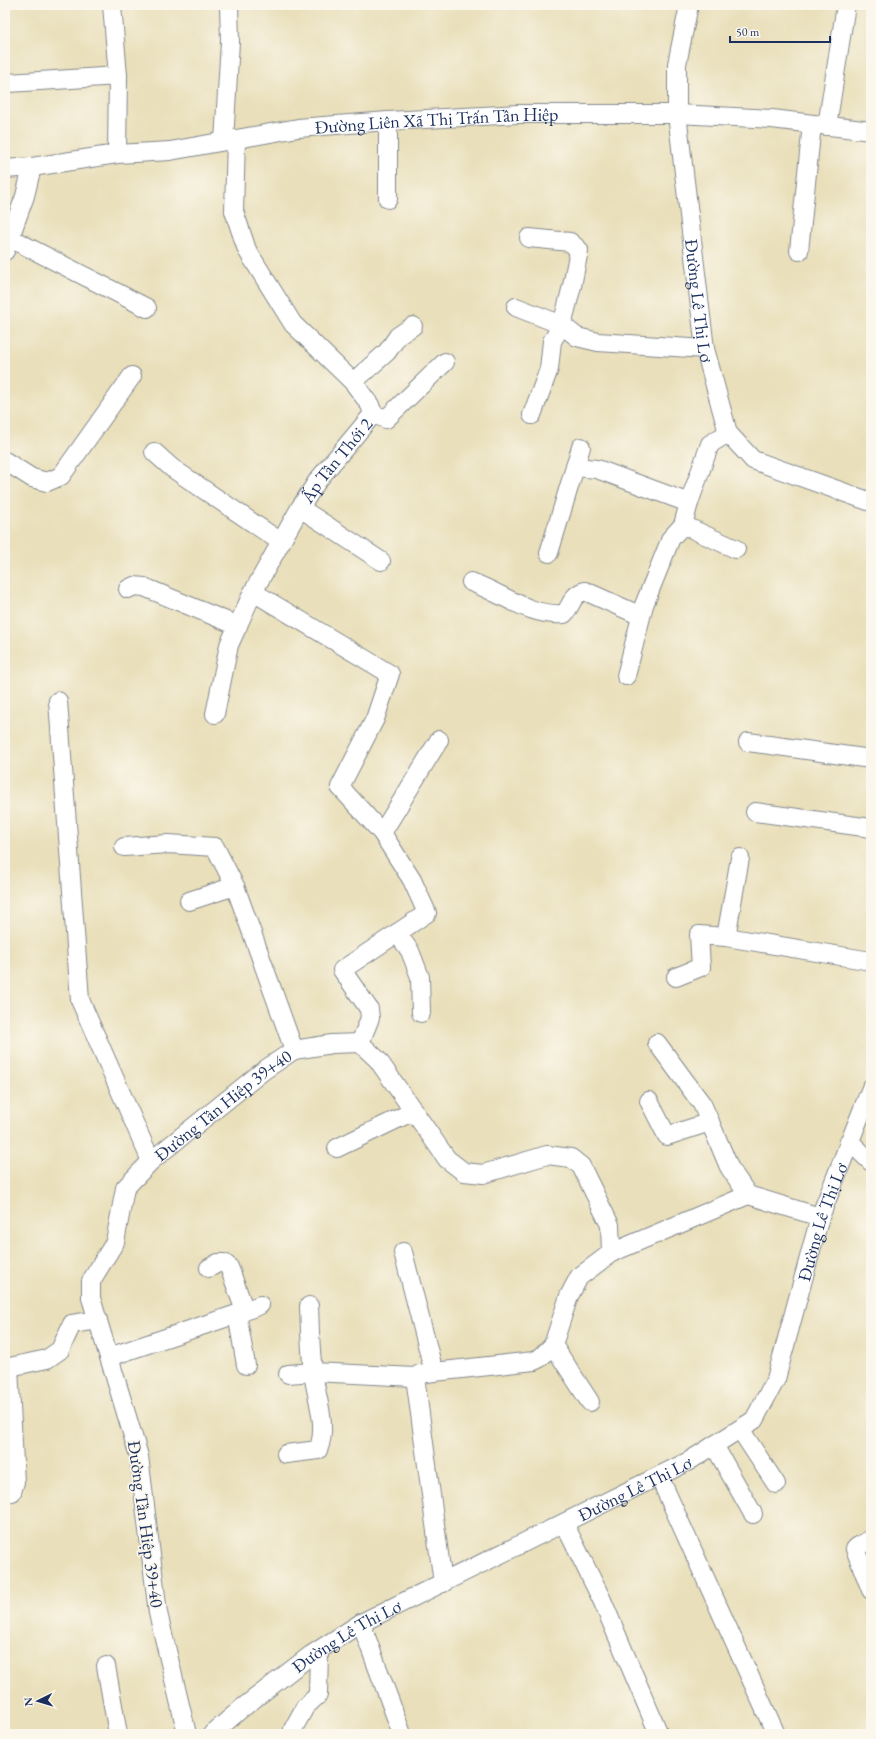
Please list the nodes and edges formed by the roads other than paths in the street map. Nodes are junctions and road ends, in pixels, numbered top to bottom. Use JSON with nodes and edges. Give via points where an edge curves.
{"nodes":[{"id":1,"x":112,"y":5,"type":"edge"},
{"id":2,"x":228,"y":5,"type":"edge"},
{"id":3,"x":689,"y":5,"type":"edge"},
{"id":4,"x":846,"y":5,"type":"edge"},
{"id":5,"x":118,"y":76,"type":"junction"},
{"id":6,"x":8,"y":83,"type":"dead end"},
{"id":7,"x":677,"y":114,"type":"junction"},
{"id":8,"x":388,"y":121,"type":"junction"},
{"id":9,"x":820,"y":125,"type":"junction"},
{"id":10,"x":871,"y":130,"type":"edge"},
{"id":11,"x":230,"y":140,"type":"junction"},
{"id":12,"x":117,"y":154,"type":"junction"},
{"id":13,"x":32,"y":167,"type":"junction"},
{"id":14,"x":5,"y":169,"type":"edge"},
{"id":15,"x":388,"y":199,"type":"dead end"},
{"id":16,"x":529,"y":238,"type":"dead end"},
{"id":17,"x":7,"y":245,"type":"edge"},
{"id":18,"x":799,"y":251,"type":"dead end"},
{"id":19,"x":516,"y":307,"type":"dead end"},
{"id":20,"x":147,"y":308,"type":"dead end"},
{"id":21,"x":562,"y":325,"type":"junction"},
{"id":22,"x":414,"y":326,"type":"dead end"},
{"id":23,"x":705,"y":349,"type":"junction"},
{"id":24,"x":445,"y":362,"type":"dead end"},
{"id":25,"x":132,"y":376,"type":"dead end"},
{"id":26,"x":353,"y":382,"type":"junction"},
{"id":27,"x":373,"y":414,"type":"junction"},
{"id":28,"x":532,"y":415,"type":"dead end"},
{"id":29,"x":728,"y":433,"type":"junction"},
{"id":30,"x":581,"y":447,"type":"dead end"},
{"id":31,"x":154,"y":452,"type":"dead end"},
{"id":32,"x":5,"y":461,"type":"edge"},
{"id":33,"x":576,"y":467,"type":"junction"},
{"id":34,"x":871,"y":502,"type":"edge"},
{"id":35,"x":689,"y":503,"type":"junction"},
{"id":36,"x":300,"y":508,"type":"junction"},
{"id":37,"x":683,"y":525,"type":"junction"},
{"id":38,"x":281,"y":542,"type":"junction"},
{"id":39,"x":736,"y":548,"type":"dead end"},
{"id":40,"x":549,"y":553,"type":"dead end"},
{"id":41,"x":381,"y":561,"type":"dead end"},
{"id":42,"x":471,"y":582,"type":"dead end"},
{"id":43,"x":128,"y":590,"type":"dead end"},
{"id":44,"x":253,"y":592,"type":"junction"},
{"id":45,"x":641,"y":616,"type":"junction"},
{"id":46,"x":238,"y":626,"type":"junction"},
{"id":47,"x":626,"y":676,"type":"dead end"},
{"id":48,"x":58,"y":701,"type":"dead end"},
{"id":49,"x":215,"y":714,"type":"dead end"},
{"id":50,"x":439,"y":740,"type":"dead end"},
{"id":51,"x":748,"y":742,"type":"dead end"},
{"id":52,"x":871,"y":759,"type":"edge"},
{"id":53,"x":755,"y":812,"type":"dead end"},
{"id":54,"x":871,"y":828,"type":"edge"},
{"id":55,"x":382,"y":833,"type":"junction"},
{"id":56,"x":124,"y":847,"type":"dead end"},
{"id":57,"x":740,"y":858,"type":"dead end"},
{"id":58,"x":234,"y":886,"type":"junction"},
{"id":59,"x":189,"y":901,"type":"dead end"},
{"id":60,"x":397,"y":933,"type":"junction"},
{"id":61,"x":726,"y":937,"type":"junction"},
{"id":62,"x":871,"y":961,"type":"edge"},
{"id":63,"x":676,"y":977,"type":"dead end"},
{"id":64,"x":421,"y":1013,"type":"dead end"},
{"id":65,"x":360,"y":1043,"type":"junction"},
{"id":66,"x":657,"y":1043,"type":"dead end"},
{"id":67,"x":294,"y":1050,"type":"junction"},
{"id":68,"x":871,"y":1088,"type":"edge"},
{"id":69,"x":650,"y":1101,"type":"dead end"},
{"id":70,"x":414,"y":1111,"type":"junction"},
{"id":71,"x":710,"y":1122,"type":"junction"},
{"id":72,"x":849,"y":1141,"type":"junction"},
{"id":73,"x":337,"y":1148,"type":"dead end"},
{"id":74,"x":151,"y":1161,"type":"junction"},
{"id":75,"x":871,"y":1162,"type":"edge"},
{"id":76,"x":748,"y":1195,"type":"junction"},
{"id":77,"x":820,"y":1217,"type":"junction"},
{"id":78,"x":403,"y":1252,"type":"dead end"},
{"id":79,"x":611,"y":1253,"type":"junction"},
{"id":80,"x":209,"y":1268,"type":"dead end"},
{"id":81,"x":309,"y":1306,"type":"dead end"},
{"id":82,"x":248,"y":1310,"type":"junction"},
{"id":83,"x":98,"y":1320,"type":"junction"},
{"id":84,"x":553,"y":1345,"type":"junction"},
{"id":85,"x":109,"y":1357,"type":"junction"},
{"id":86,"x":246,"y":1365,"type":"dead end"},
{"id":87,"x":7,"y":1367,"type":"edge"},
{"id":88,"x":313,"y":1372,"type":"junction"},
{"id":89,"x":434,"y":1372,"type":"junction"},
{"id":90,"x":288,"y":1374,"type":"dead end"},
{"id":91,"x":415,"y":1377,"type":"junction"},
{"id":92,"x":590,"y":1402,"type":"dead end"},
{"id":93,"x":740,"y":1429,"type":"junction"},
{"id":94,"x":714,"y":1445,"type":"junction"},
{"id":95,"x":286,"y":1454,"type":"dead end"},
{"id":96,"x":659,"y":1476,"type":"junction"},
{"id":97,"x":776,"y":1484,"type":"dead end"},
{"id":98,"x":5,"y":1493,"type":"edge"},
{"id":99,"x":753,"y":1514,"type":"dead end"},
{"id":100,"x":564,"y":1523,"type":"junction"},
{"id":101,"x":871,"y":1539,"type":"edge"},
{"id":102,"x":443,"y":1583,"type":"junction"},
{"id":103,"x":871,"y":1590,"type":"edge"},
{"id":104,"x":361,"y":1622,"type":"junction"},
{"id":105,"x":319,"y":1650,"type":"junction"},
{"id":106,"x":106,"y":1666,"type":"dead end"},
{"id":107,"x":775,"y":1732,"type":"dead end"},
{"id":108,"x":118,"y":1734,"type":"edge"},
{"id":109,"x":187,"y":1734,"type":"edge"},
{"id":110,"x":212,"y":1734,"type":"edge"},
{"id":111,"x":295,"y":1734,"type":"edge"},
{"id":112,"x":402,"y":1734,"type":"edge"},
{"id":113,"x":659,"y":1734,"type":"edge"}],
"edges":[{"from":1,"to":5,"type":"street"},
{"from":2,"to":11,"type":"street","name":"Ấp Tân Thới 2"},
{"from":3,"to":7,"type":"street","name":"Đường Lê Thị Lơ","via":[[677,64]]},
{"from":4,"to":9,"type":"street"},
{"from":5,"to":6,"type":"street"},
{"from":5,"to":12,"type":"street"},
{"from":7,"to":8,"type":"street","name":"Đường Liên Xã Thị Trấn Tân Hiệp","via":[[518,114]]},
{"from":7,"to":9,"type":"street","name":"Đường Liên Xã Thị Trấn Tân Hiệp","via":[[772,119]]},
{"from":7,"to":23,"type":"street","name":"Đường Lê Thị Lơ"},
{"from":8,"to":11,"type":"street","name":"Đường Liên Xã Thị Trấn Tân Hiệp","via":[[298,128]]},
{"from":8,"to":15,"type":"street"},
{"from":9,"to":10,"type":"street","name":"Đường Liên Xã Thị Trấn Tân Hiệp"},
{"from":9,"to":18,"type":"street"},
{"from":11,"to":12,"type":"street","name":"Đường Liên Xã Thị Trấn Tân Hiệp","via":[[170,150]]},
{"from":11,"to":26,"type":"street","name":"Ấp Tân Thới 2","via":[[234,211],[247,250],[293,324]]},
{"from":12,"to":13,"type":"street","name":"Đường Liên Xã Thị Trấn Tân Hiệp"},
{"from":13,"to":14,"type":"street","name":"Đường Liên Xã Thị Trấn Tân Hiệp"},
{"from":13,"to":17,"type":"street","via":[[25,196]]},
{"from":16,"to":21,"type":"street","via":[[570,242],[579,250]]},
{"from":17,"to":20,"type":"street"},
{"from":19,"to":21,"type":"street"},
{"from":21,"to":23,"type":"street","via":[[577,337],[598,342]]},
{"from":21,"to":28,"type":"street","via":[[552,341],[549,369]]},
{"from":22,"to":26,"type":"street","via":[[398,336],[386,352]]},
{"from":23,"to":29,"type":"street","name":"Đường Lê Thị Lơ"},
{"from":24,"to":27,"type":"street","via":[[386,419]]},
{"from":25,"to":32,"type":"street","via":[[61,476],[47,482],[32,478]]},
{"from":26,"to":27,"type":"street","name":"Ấp Tân Thới 2"},
{"from":27,"to":36,"type":"street","name":"Ấp Tân Thới 2","via":[[318,480]]},
{"from":29,"to":34,"type":"street","name":"Đường Lê Thị Lơ","via":[[753,460]]},
{"from":29,"to":35,"type":"street","via":[[710,444]]},
{"from":30,"to":33,"type":"street"},
{"from":31,"to":38,"type":"street","via":[[172,468]]},
{"from":33,"to":35,"type":"street","via":[[597,469]]},
{"from":33,"to":40,"type":"street"},
{"from":35,"to":37,"type":"street"},
{"from":36,"to":38,"type":"street","name":"Ấp Tân Thới 2"},
{"from":36,"to":41,"type":"street"},
{"from":37,"to":39,"type":"street"},
{"from":37,"to":45,"type":"street","via":[[671,538]]},
{"from":38,"to":44,"type":"street","name":"Ấp Tân Thới 2"},
{"from":42,"to":45,"type":"street","via":[[536,611],[564,614],[574,596],[585,591]]},
{"from":43,"to":46,"type":"street","via":[[134,586],[144,586]]},
{"from":44,"to":46,"type":"street","name":"Ấp Tân Thới 2"},
{"from":44,"to":55,"type":"street","via":[[390,674],[375,720],[340,787]]},
{"from":45,"to":47,"type":"street"},
{"from":46,"to":49,"type":"street","name":"Ấp Tân Thới 2","via":[[229,645]]},
{"from":48,"to":74,"type":"street","via":[[80,1000]]},
{"from":50,"to":55,"type":"street"},
{"from":51,"to":52,"type":"street"},
{"from":53,"to":54,"type":"street"},
{"from":55,"to":60,"type":"street","via":[[412,880],[427,913]]},
{"from":56,"to":58,"type":"street","via":[[168,844],[215,847]]},
{"from":57,"to":61,"type":"street"},
{"from":58,"to":59,"type":"street"},
{"from":58,"to":67,"type":"street"},
{"from":60,"to":64,"type":"street","via":[[410,951],[420,977]]},
{"from":60,"to":65,"type":"street","via":[[342,970],[369,1009],[370,1018]]},
{"from":61,"to":62,"type":"street"},
{"from":61,"to":63,"type":"street","via":[[699,936],[700,967]]},
{"from":65,"to":67,"type":"street","name":"Đường Tân Hiệp 39+40"},
{"from":65,"to":70,"type":"street","via":[[378,1060]]},
{"from":66,"to":71,"type":"street","via":[[702,1104]]},
{"from":67,"to":74,"type":"street","name":"Đường Tân Hiệp 39+40","via":[[263,1071]]},
{"from":68,"to":72,"type":"street","name":"Đường Lê Thị Lơ"},
{"from":69,"to":71,"type":"street","via":[[667,1136]]},
{"from":70,"to":73,"type":"street"},
{"from":70,"to":79,"type":"street","via":[[447,1159],[464,1172],[483,1174],[547,1155],[571,1158],[581,1166],[610,1225]]},
{"from":71,"to":76,"type":"street","via":[[729,1167]]},
{"from":72,"to":75,"type":"street"},
{"from":72,"to":77,"type":"street","name":"Đường Lê Thị Lơ"},
{"from":74,"to":83,"type":"street","name":"Đường Tân Hiệp 39+40","via":[[125,1188],[115,1242],[91,1281],[92,1298]]},
{"from":76,"to":77,"type":"street"},
{"from":76,"to":79,"type":"street"},
{"from":77,"to":93,"type":"street","name":"Đường Lê Thị Lơ","via":[[776,1379],[754,1420]]},
{"from":78,"to":89,"type":"street"},
{"from":79,"to":84,"type":"street","via":[[579,1277],[569,1296]]},
{"from":80,"to":82,"type":"street","via":[[224,1263]]},
{"from":81,"to":88,"type":"street"},
{"from":82,"to":85,"type":"street"},
{"from":82,"to":86,"type":"street"},
{"from":83,"to":85,"type":"street","name":"Đường Tân Hiệp 39+40"},
{"from":83,"to":87,"type":"street","via":[[72,1324],[60,1350],[47,1359]]},
{"from":84,"to":89,"type":"street","via":[[534,1361]]},
{"from":84,"to":92,"type":"street"},
{"from":85,"to":109,"type":"street","name":"Đường Tân Hiệp 39+40","via":[[139,1456],[158,1613]]},
{"from":87,"to":98,"type":"street","via":[[15,1482],[12,1492]]},
{"from":88,"to":90,"type":"street"},
{"from":88,"to":91,"type":"street"},
{"from":88,"to":95,"type":"street","via":[[323,1439],[318,1450]]},
{"from":89,"to":91,"type":"street"},
{"from":91,"to":102,"type":"street"},
{"from":93,"to":94,"type":"street","name":"Đường Lê Thị Lơ"},
{"from":93,"to":97,"type":"street"},
{"from":94,"to":96,"type":"street","name":"Đường Lê Thị Lơ"},
{"from":94,"to":99,"type":"street"},
{"from":96,"to":100,"type":"street","name":"Đường Lê Thị Lơ"},
{"from":96,"to":107,"type":"street"},
{"from":100,"to":102,"type":"street","name":"Đường Lê Thị Lơ"},
{"from":100,"to":113,"type":"street","via":[[602,1600]]},
{"from":101,"to":103,"type":"street","via":[[855,1549]]},
{"from":102,"to":104,"type":"street","name":"Đường Lê Thị Lơ"},
{"from":104,"to":105,"type":"street","name":"Đường Lê Thị Lơ"},
{"from":104,"to":112,"type":"street"},
{"from":105,"to":110,"type":"street","name":"Đường Lê Thị Lơ"},
{"from":105,"to":111,"type":"street","via":[[318,1695],[306,1707],[293,1729]]},
{"from":106,"to":108,"type":"street"}]}
